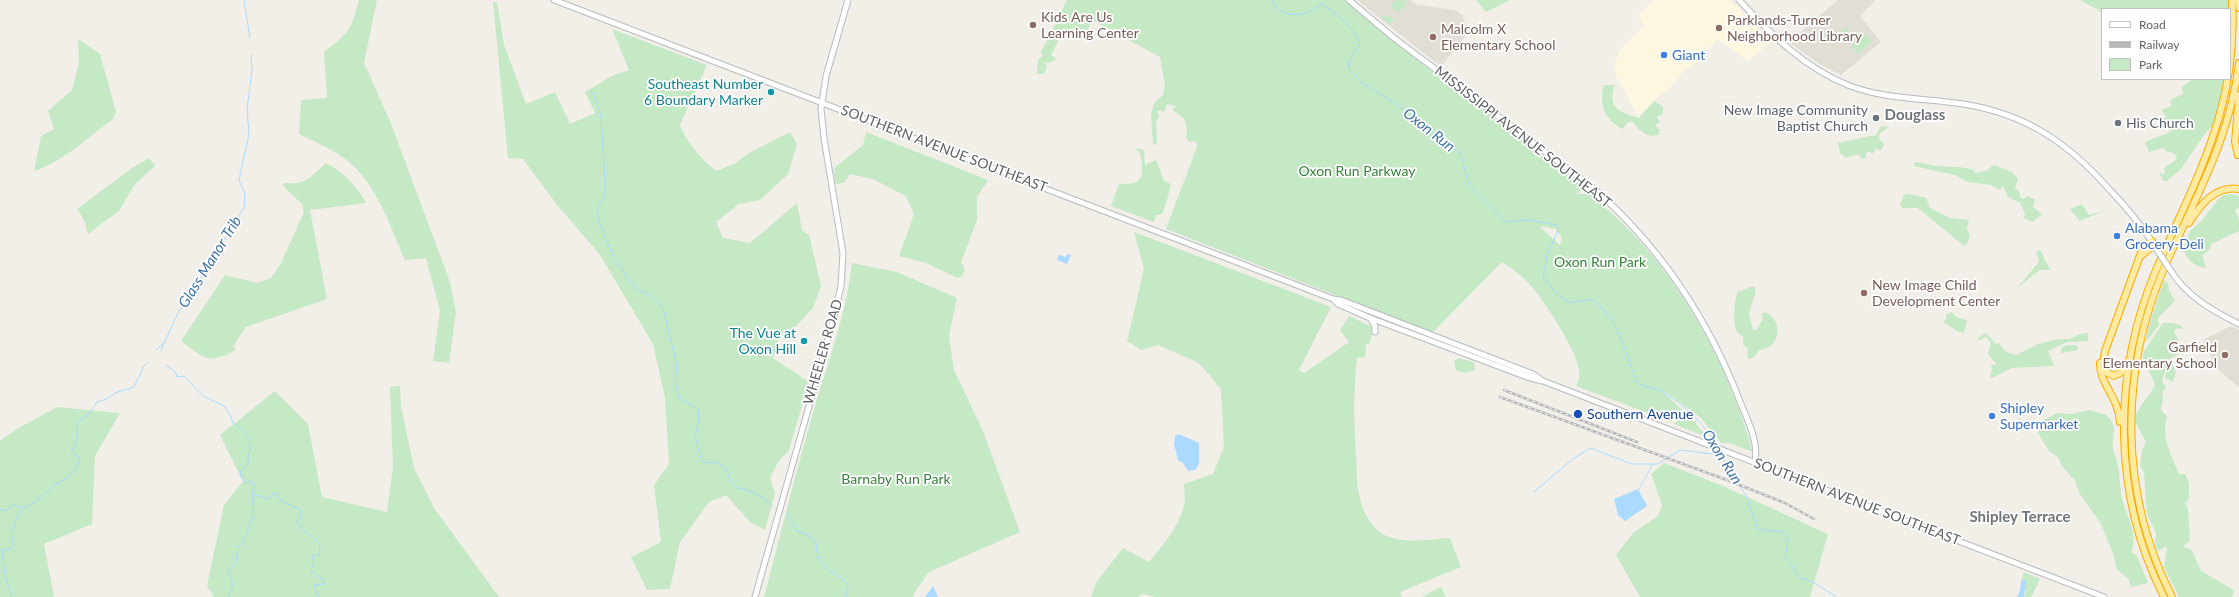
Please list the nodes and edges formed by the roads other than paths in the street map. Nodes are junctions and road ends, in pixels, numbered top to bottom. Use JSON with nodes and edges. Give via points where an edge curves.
{"nodes":[{"id":1,"x":554,"y":0,"type":"edge"},
{"id":2,"x":848,"y":0,"type":"edge"},
{"id":3,"x":1349,"y":0,"type":"edge"},
{"id":4,"x":1739,"y":0,"type":"edge"},
{"id":5,"x":2232,"y":0,"type":"edge"},
{"id":6,"x":2238,"y":0,"type":"edge"},
{"id":7,"x":2239,"y":8,"type":"edge"},
{"id":8,"x":2239,"y":63,"type":"edge"},
{"id":9,"x":2231,"y":70,"type":"edge"},
{"id":10,"x":2229,"y":80,"type":"edge"},
{"id":11,"x":2239,"y":95,"type":"edge"},
{"id":12,"x":822,"y":103,"type":"junction"},
{"id":13,"x":2239,"y":156,"type":"edge"},
{"id":14,"x":2239,"y":189,"type":"edge"},
{"id":15,"x":2153,"y":243,"type":"junction"},
{"id":16,"x":2173,"y":248,"type":"junction"},
{"id":17,"x":1333,"y":299,"type":"junction"},
{"id":18,"x":2140,"y":316,"type":"junction"},
{"id":19,"x":1370,"y":318,"type":"junction"},
{"id":20,"x":2239,"y":324,"type":"edge"},
{"id":21,"x":1375,"y":332,"type":"dead end"},
{"id":22,"x":2106,"y":351,"type":"junction"},
{"id":23,"x":1543,"y":381,"type":"junction"},
{"id":24,"x":1755,"y":462,"type":"junction"},
{"id":25,"x":2127,"y":480,"type":"junction"},
{"id":26,"x":755,"y":597,"type":"edge"},
{"id":27,"x":2104,"y":597,"type":"edge"},
{"id":28,"x":2164,"y":597,"type":"edge"},
{"id":29,"x":2172,"y":597,"type":"edge"}],
"edges":[{"from":1,"to":12,"type":"main road","name":"SOUTHERN AVENUE SOUTHEAST"},
{"from":2,"to":12,"type":"main road","name":"WHEELER ROAD","via":[[826,76]]},
{"from":3,"to":24,"type":"main road","name":"MISSISSIPPI AVENUE SOUTHEAST","via":[[1394,38],[1592,187],[1650,246],[1686,294],[1721,355],[1756,448]]},
{"from":4,"to":15,"type":"main road","via":[[1793,53],[1840,82],[1889,97],[1956,103],[1988,109],[2019,119],[2048,134],[2088,166],[2136,219]]},
{"from":5,"to":9,"type":"highway","via":[[2234,35]]},
{"from":6,"to":7,"type":"highway"},
{"from":8,"to":16,"type":"highway","via":[[2222,141]]},
{"from":10,"to":18,"type":"highway","via":[[2221,120],[2205,165],[2154,275]]},
{"from":11,"to":13,"type":"highway","via":[[2235,142]]},
{"from":12,"to":17,"type":"main road","name":"SOUTHERN AVENUE SOUTHEAST"},
{"from":12,"to":26,"type":"main road","name":"WHEELER ROAD","via":[[823,135],[843,253],[841,286]]},
{"from":14,"to":16,"type":"highway","via":[[2222,190],[2208,198]]},
{"from":15,"to":20,"type":"main road","bridge":true,"via":[[2184,288],[2197,300]]},
{"from":15,"to":22,"type":"highway","via":[[2138,263]]},
{"from":16,"to":29,"type":"highway","via":[[2154,295],[2140,342],[2133,383],[2131,422],[2133,468],[2142,516],[2153,554]]},
{"from":17,"to":19,"type":"main road","name":"SOUTHERN AVENUE SOUTHEAST","via":[[1338,304]]},
{"from":17,"to":23,"type":"main road","name":"SOUTHERN AVENUE SOUTHEAST","via":[[1342,300],[1533,374]]},
{"from":18,"to":22,"type":"highway","via":[[2133,329],[2124,368],[2119,374],[2112,376],[2105,370],[2103,363]]},
{"from":18,"to":25,"type":"highway","via":[[2130,358],[2125,398]]},
{"from":19,"to":21,"type":"main road","via":[[1375,326]]},
{"from":19,"to":23,"type":"main road","name":"SOUTHERN AVENUE SOUTHEAST"},
{"from":22,"to":25,"type":"highway","via":[[2101,361],[2101,372],[2119,411],[2122,455]]},
{"from":23,"to":24,"type":"main road","name":"SOUTHERN AVENUE SOUTHEAST"},
{"from":24,"to":27,"type":"main road","name":"SOUTHERN AVENUE SOUTHEAST"},
{"from":25,"to":28,"type":"highway","via":[[2140,538]]}]}
